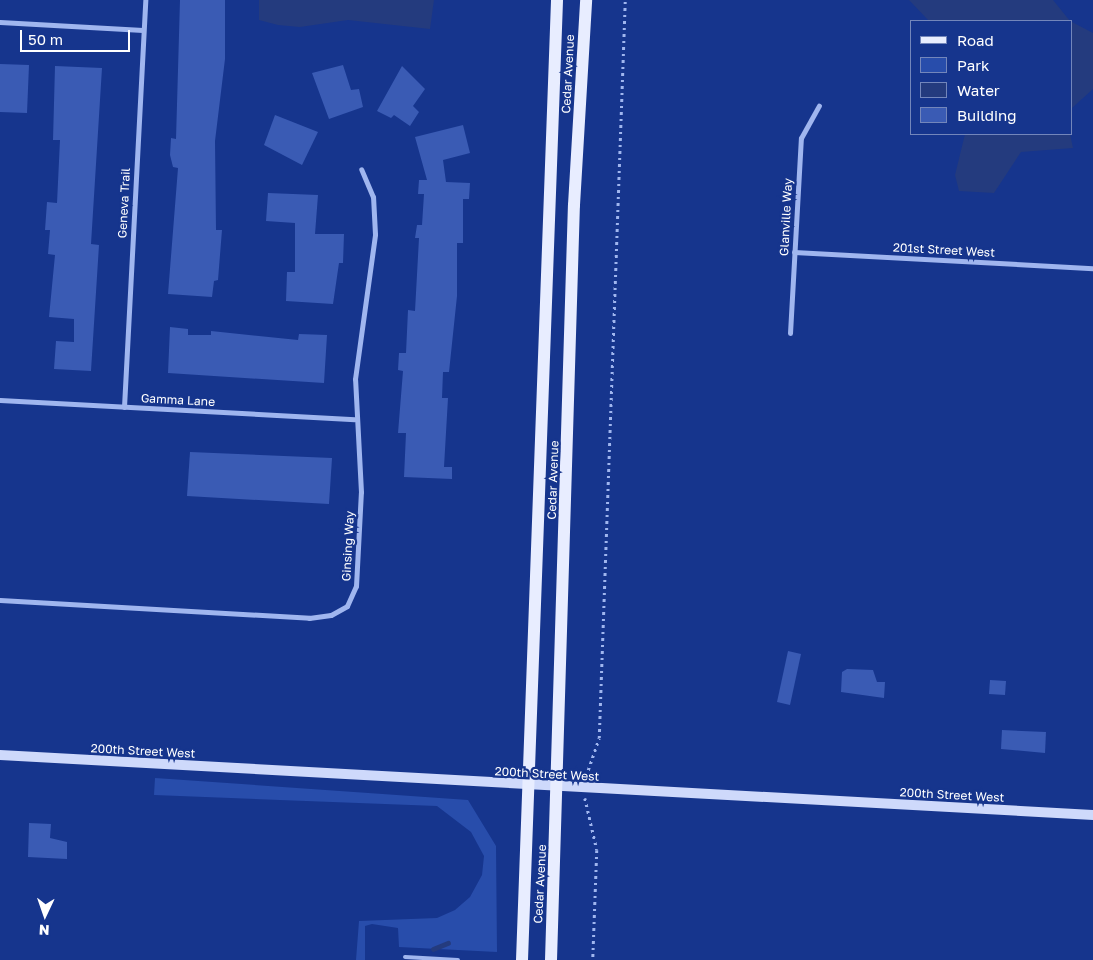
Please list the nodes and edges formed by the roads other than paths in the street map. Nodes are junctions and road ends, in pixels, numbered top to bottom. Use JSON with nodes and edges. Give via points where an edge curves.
{"nodes":[{"id":1,"x":145,"y":0,"type":"edge"},
{"id":2,"x":557,"y":0,"type":"edge"},
{"id":3,"x":586,"y":0,"type":"edge"},
{"id":4,"x":0,"y":22,"type":"edge"},
{"id":5,"x":143,"y":30,"type":"junction"},
{"id":6,"x":819,"y":106,"type":"dead end"},
{"id":7,"x":362,"y":169,"type":"dead end"},
{"id":8,"x":794,"y":252,"type":"junction"},
{"id":9,"x":1093,"y":268,"type":"edge"},
{"id":10,"x":790,"y":333,"type":"dead end"},
{"id":11,"x":0,"y":400,"type":"edge"},
{"id":12,"x":124,"y":407,"type":"junction"},
{"id":13,"x":354,"y":419,"type":"junction"},
{"id":14,"x":0,"y":600,"type":"edge"},
{"id":15,"x":0,"y":755,"type":"edge"},
{"id":16,"x":527,"y":785,"type":"junction"},
{"id":17,"x":559,"y":787,"type":"junction"},
{"id":18,"x":1093,"y":815,"type":"edge"},
{"id":19,"x":405,"y":957,"type":"dead end"},
{"id":20,"x":458,"y":960,"type":"edge"},
{"id":21,"x":522,"y":960,"type":"edge"},
{"id":22,"x":551,"y":960,"type":"edge"}],
"edges":[{"from":1,"to":5,"type":"street","name":"Geneva Trail"},
{"from":2,"to":16,"type":"main road","name":"Cedar Avenue"},
{"from":3,"to":17,"type":"main road","name":"Cedar Avenue","via":[[574,205]]},
{"from":4,"to":5,"type":"street"},
{"from":5,"to":12,"type":"street","name":"Geneva Trail"},
{"from":6,"to":8,"type":"street","name":"Glanville Way","via":[[801,138]]},
{"from":7,"to":13,"type":"street","name":"Ginsing Way","via":[[373,197],[375,234],[355,379]]},
{"from":8,"to":9,"type":"street","name":"201st Street West"},
{"from":8,"to":10,"type":"street","name":"Glanville Way"},
{"from":11,"to":12,"type":"street","name":"Gamma Lane"},
{"from":12,"to":13,"type":"street","name":"Gamma Lane"},
{"from":13,"to":14,"type":"street","name":"Ginsing Way","via":[[361,476],[356,586],[354,596],[340,611],[309,618]]},
{"from":15,"to":16,"type":"street","name":"200th Street West"},
{"from":16,"to":17,"type":"street","name":"200th Street West"},
{"from":16,"to":21,"type":"main road","name":"Cedar Avenue"},
{"from":17,"to":18,"type":"street","name":"200th Street West"},
{"from":17,"to":22,"type":"main road","name":"Cedar Avenue"},
{"from":19,"to":20,"type":"lane"}]}
